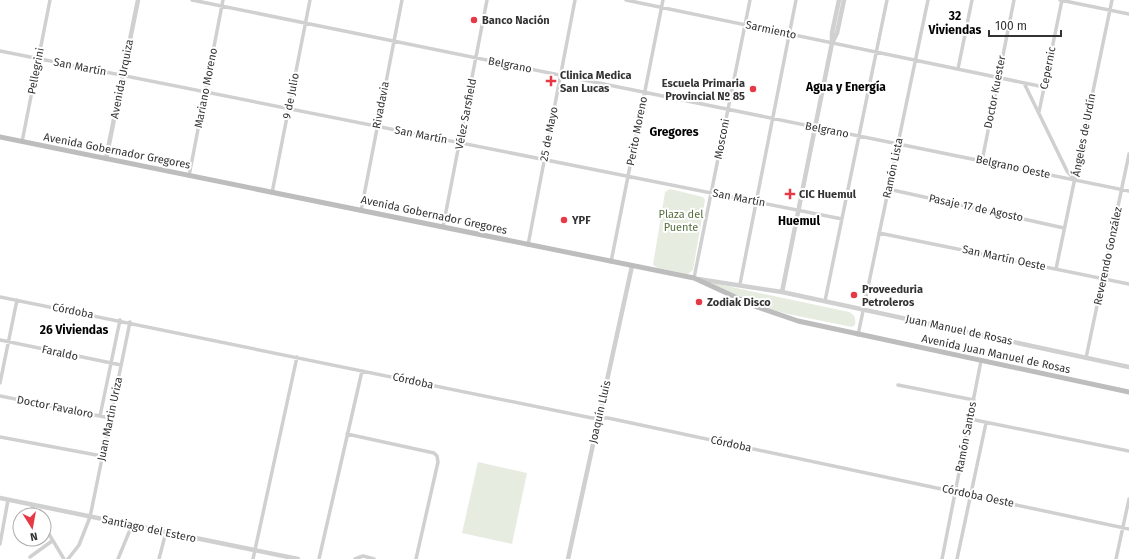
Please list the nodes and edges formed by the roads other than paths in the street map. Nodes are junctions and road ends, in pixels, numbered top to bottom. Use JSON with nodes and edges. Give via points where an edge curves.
{"nodes":[{"id":1,"x":50,"y":0,"type":"edge"},
{"id":2,"x":138,"y":0,"type":"edge"},
{"id":3,"x":192,"y":0,"type":"edge"},
{"id":4,"x":223,"y":0,"type":"edge"},
{"id":5,"x":310,"y":0,"type":"edge"},
{"id":6,"x":402,"y":0,"type":"edge"},
{"id":7,"x":487,"y":0,"type":"edge"},
{"id":8,"x":575,"y":0,"type":"edge"},
{"id":9,"x":626,"y":0,"type":"edge"},
{"id":10,"x":663,"y":0,"type":"edge"},
{"id":11,"x":750,"y":0,"type":"edge"},
{"id":12,"x":796,"y":0,"type":"edge"},
{"id":13,"x":839,"y":0,"type":"edge"},
{"id":14,"x":844,"y":0,"type":"edge"},
{"id":15,"x":887,"y":0,"type":"edge"},
{"id":16,"x":928,"y":0,"type":"edge"},
{"id":17,"x":972,"y":0,"type":"edge"},
{"id":18,"x":1014,"y":0,"type":"edge"},
{"id":19,"x":1061,"y":0,"type":"edge"},
{"id":20,"x":1112,"y":0,"type":"edge"},
{"id":21,"x":222,"y":6,"type":"junction"},
{"id":22,"x":661,"y":7,"type":"junction"},
{"id":23,"x":1110,"y":10,"type":"junction"},
{"id":24,"x":1129,"y":14,"type":"edge"},
{"id":25,"x":306,"y":23,"type":"junction"},
{"id":26,"x":744,"y":24,"type":"junction"},
{"id":27,"x":789,"y":34,"type":"junction"},
{"id":28,"x":394,"y":41,"type":"junction"},
{"id":29,"x":832,"y":43,"type":"junction"},
{"id":30,"x":0,"y":51,"type":"edge"},
{"id":31,"x":876,"y":52,"type":"junction"},
{"id":32,"x":476,"y":58,"type":"junction"},
{"id":33,"x":38,"y":59,"type":"junction"},
{"id":34,"x":915,"y":60,"type":"junction"},
{"id":35,"x":958,"y":69,"type":"junction"},
{"id":36,"x":561,"y":75,"type":"junction"},
{"id":37,"x":123,"y":76,"type":"junction"},
{"id":38,"x":998,"y":77,"type":"junction"},
{"id":39,"x":1024,"y":83,"type":"junction"},
{"id":40,"x":1044,"y":86,"type":"junction"},
{"id":41,"x":205,"y":92,"type":"junction"},
{"id":42,"x":645,"y":92,"type":"junction"},
{"id":43,"x":289,"y":108,"type":"junction"},
{"id":44,"x":727,"y":110,"type":"junction"},
{"id":45,"x":1039,"y":112,"type":"junction"},
{"id":46,"x":773,"y":119,"type":"junction"},
{"id":47,"x":377,"y":126,"type":"junction"},
{"id":48,"x":814,"y":128,"type":"junction"},
{"id":49,"x":858,"y":136,"type":"junction"},
{"id":50,"x":0,"y":137,"type":"edge"},
{"id":51,"x":22,"y":142,"type":"junction"},
{"id":52,"x":460,"y":143,"type":"junction"},
{"id":53,"x":898,"y":144,"type":"junction"},
{"id":54,"x":1129,"y":154,"type":"edge"},
{"id":55,"x":106,"y":159,"type":"junction"},
{"id":56,"x":545,"y":160,"type":"junction"},
{"id":57,"x":982,"y":161,"type":"junction"},
{"id":58,"x":189,"y":176,"type":"junction"},
{"id":59,"x":628,"y":176,"type":"junction"},
{"id":60,"x":1075,"y":180,"type":"junction"},
{"id":61,"x":888,"y":189,"type":"junction"},
{"id":62,"x":1121,"y":190,"type":"junction"},
{"id":63,"x":1129,"y":191,"type":"edge"},
{"id":64,"x":711,"y":192,"type":"junction"},
{"id":65,"x":272,"y":193,"type":"junction"},
{"id":66,"x":756,"y":201,"type":"junction"},
{"id":67,"x":798,"y":210,"type":"junction"},
{"id":68,"x":361,"y":211,"type":"junction"},
{"id":69,"x":842,"y":219,"type":"junction"},
{"id":70,"x":443,"y":227,"type":"junction"},
{"id":71,"x":1064,"y":228,"type":"junction"},
{"id":72,"x":879,"y":233,"type":"junction"},
{"id":73,"x":528,"y":245,"type":"junction"},
{"id":74,"x":611,"y":262,"type":"junction"},
{"id":75,"x":632,"y":266,"type":"junction"},
{"id":76,"x":1056,"y":269,"type":"junction"},
{"id":77,"x":694,"y":278,"type":"junction"},
{"id":78,"x":1103,"y":278,"type":"junction"},
{"id":79,"x":740,"y":284,"type":"junction"},
{"id":80,"x":1129,"y":284,"type":"edge"},
{"id":81,"x":782,"y":292,"type":"junction"},
{"id":82,"x":0,"y":297,"type":"edge"},
{"id":83,"x":17,"y":300,"type":"junction"},
{"id":84,"x":825,"y":301,"type":"junction"},
{"id":85,"x":863,"y":309,"type":"junction"},
{"id":86,"x":120,"y":320,"type":"junction"},
{"id":87,"x":130,"y":322,"type":"junction"},
{"id":88,"x":858,"y":335,"type":"junction"},
{"id":89,"x":0,"y":340,"type":"edge"},
{"id":90,"x":8,"y":342,"type":"junction"},
{"id":91,"x":297,"y":357,"type":"junction"},
{"id":92,"x":1086,"y":358,"type":"junction"},
{"id":93,"x":981,"y":361,"type":"junction"},
{"id":94,"x":111,"y":363,"type":"junction"},
{"id":95,"x":121,"y":365,"type":"junction"},
{"id":96,"x":1129,"y":367,"type":"edge"},
{"id":97,"x":362,"y":371,"type":"junction"},
{"id":98,"x":0,"y":383,"type":"edge"},
{"id":99,"x":898,"y":385,"type":"dead end"},
{"id":100,"x":1129,"y":392,"type":"edge"},
{"id":101,"x":0,"y":396,"type":"edge"},
{"id":102,"x":974,"y":400,"type":"junction"},
{"id":103,"x":100,"y":416,"type":"junction"},
{"id":104,"x":110,"y":418,"type":"junction"},
{"id":105,"x":599,"y":418,"type":"junction"},
{"id":106,"x":970,"y":419,"type":"junction"},
{"id":107,"x":986,"y":423,"type":"junction"},
{"id":108,"x":347,"y":434,"type":"junction"},
{"id":109,"x":0,"y":437,"type":"edge"},
{"id":110,"x":1129,"y":451,"type":"edge"},
{"id":111,"x":102,"y":456,"type":"junction"},
{"id":112,"x":827,"y":464,"type":"joint"},
{"id":113,"x":956,"y":491,"type":"junction"},
{"id":114,"x":971,"y":494,"type":"junction"},
{"id":115,"x":0,"y":498,"type":"edge"},
{"id":116,"x":1129,"y":499,"type":"edge"},
{"id":117,"x":8,"y":500,"type":"junction"},
{"id":118,"x":31,"y":504,"type":"junction"},
{"id":119,"x":33,"y":507,"type":"edge"},
{"id":120,"x":90,"y":517,"type":"junction"},
{"id":121,"x":132,"y":525,"type":"junction"},
{"id":122,"x":1123,"y":527,"type":"junction"},
{"id":123,"x":1129,"y":528,"type":"edge"},
{"id":124,"x":166,"y":532,"type":"junction"},
{"id":125,"x":52,"y":541,"type":"edge"},
{"id":126,"x":0,"y":544,"type":"edge"},
{"id":127,"x":44,"y":547,"type":"edge"},
{"id":128,"x":254,"y":550,"type":"junction"},
{"id":129,"x":30,"y":557,"type":"dead end"},
{"id":130,"x":64,"y":559,"type":"edge"},
{"id":131,"x":68,"y":559,"type":"edge"},
{"id":132,"x":118,"y":559,"type":"edge"},
{"id":133,"x":159,"y":559,"type":"edge"},
{"id":134,"x":253,"y":559,"type":"edge"},
{"id":135,"x":298,"y":559,"type":"edge"},
{"id":136,"x":319,"y":559,"type":"edge"},
{"id":137,"x":355,"y":559,"type":"edge"},
{"id":138,"x":374,"y":559,"type":"edge"},
{"id":139,"x":416,"y":559,"type":"edge"},
{"id":140,"x":568,"y":559,"type":"edge"},
{"id":141,"x":942,"y":559,"type":"edge"},
{"id":142,"x":957,"y":559,"type":"edge"},
{"id":143,"x":1116,"y":559,"type":"edge"}],
"edges":[{"from":1,"to":33,"type":"street","name":"Pellegrini"},
{"from":2,"to":37,"type":"street","name":"Avenida Urquiza"},
{"from":3,"to":21,"type":"street","name":"Belgrano"},
{"from":4,"to":21,"type":"street","name":"Mariano Moreno"},
{"from":5,"to":25,"type":"street","name":"9 de Julio"},
{"from":6,"to":28,"type":"street","name":"Rivadavia"},
{"from":7,"to":32,"type":"street","name":"Vélez Sarsfield"},
{"from":8,"to":36,"type":"street","name":"25 de Mayo"},
{"from":9,"to":22,"type":"street","name":"Sarmiento"},
{"from":10,"to":22,"type":"street","name":"Perito Moreno"},
{"from":11,"to":26,"type":"street","name":"Mosconi"},
{"from":12,"to":27,"type":"street"},
{"from":13,"to":29,"type":"street"},
{"from":14,"to":29,"type":"street","via":[[837,33]]},
{"from":15,"to":31,"type":"street"},
{"from":16,"to":34,"type":"street","name":"Ramón Lista"},
{"from":17,"to":35,"type":"street"},
{"from":18,"to":38,"type":"street","name":"Doctor Kuester"},
{"from":19,"to":23,"type":"street"},
{"from":19,"to":40,"type":"street","name":"Cepernic"},
{"from":20,"to":23,"type":"street","name":"Ángeles de Urdín"},
{"from":21,"to":25,"type":"street","name":"Belgrano"},
{"from":21,"to":41,"type":"street","name":"Mariano Moreno"},
{"from":22,"to":26,"type":"street","name":"Sarmiento"},
{"from":22,"to":42,"type":"street","name":"Perito Moreno"},
{"from":23,"to":24,"type":"street"},
{"from":23,"to":60,"type":"street","name":"Ángeles de Urdín"},
{"from":25,"to":28,"type":"street","name":"Belgrano"},
{"from":25,"to":43,"type":"street","name":"9 de Julio"},
{"from":26,"to":27,"type":"street","name":"Sarmiento"},
{"from":26,"to":44,"type":"street","name":"Mosconi"},
{"from":27,"to":29,"type":"street","name":"Sarmiento"},
{"from":27,"to":46,"type":"street"},
{"from":28,"to":32,"type":"street","name":"Belgrano"},
{"from":28,"to":47,"type":"street","name":"Rivadavia"},
{"from":29,"to":31,"type":"street","name":"Sarmiento"},
{"from":29,"to":48,"type":"street"},
{"from":30,"to":33,"type":"street","name":"San Martín"},
{"from":31,"to":34,"type":"street","name":"Sarmiento"},
{"from":31,"to":49,"type":"street"},
{"from":32,"to":36,"type":"street","name":"Belgrano"},
{"from":32,"to":52,"type":"street","name":"Vélez Sarsfield"},
{"from":33,"to":37,"type":"street","name":"San Martín"},
{"from":33,"to":51,"type":"street","name":"Pellegrini"},
{"from":34,"to":35,"type":"street","name":"Sarmiento"},
{"from":34,"to":53,"type":"street","name":"Ramón Lista"},
{"from":35,"to":38,"type":"street","name":"Sarmiento"},
{"from":36,"to":42,"type":"street","name":"Belgrano"},
{"from":36,"to":56,"type":"street","name":"25 de Mayo"},
{"from":37,"to":41,"type":"street","name":"San Martín"},
{"from":37,"to":55,"type":"street","name":"Avenida Urquiza"},
{"from":38,"to":39,"type":"street","name":"Sarmiento"},
{"from":38,"to":57,"type":"street","name":"Doctor Kuester"},
{"from":39,"to":40,"type":"street","name":"Sarmiento"},
{"from":39,"to":45,"type":"street","name":"Cepernic"},
{"from":40,"to":45,"type":"street","name":"Cepernic"},
{"from":41,"to":43,"type":"street","name":"San Martín"},
{"from":41,"to":58,"type":"street","name":"Mariano Moreno"},
{"from":42,"to":44,"type":"street","name":"Belgrano"},
{"from":42,"to":59,"type":"street","name":"Perito Moreno"},
{"from":43,"to":47,"type":"street","name":"San Martín"},
{"from":43,"to":65,"type":"street","name":"9 de Julio"},
{"from":44,"to":46,"type":"street","name":"Belgrano"},
{"from":44,"to":64,"type":"street","name":"Mosconi"},
{"from":45,"to":60,"type":"street","name":"Cepernic","via":[[1067,171]]},
{"from":46,"to":48,"type":"street","name":"Belgrano"},
{"from":46,"to":66,"type":"street"},
{"from":47,"to":52,"type":"street","name":"San Martín"},
{"from":47,"to":68,"type":"street","name":"Rivadavia"},
{"from":48,"to":49,"type":"street","name":"Belgrano"},
{"from":48,"to":67,"type":"street"},
{"from":49,"to":53,"type":"street","name":"Belgrano"},
{"from":49,"to":69,"type":"street"},
{"from":50,"to":51,"type":"main road","name":"Avenida Gobernador Gregores"},
{"from":51,"to":55,"type":"main road","name":"Avenida Gobernador Gregores"},
{"from":52,"to":56,"type":"street","name":"San Martín"},
{"from":52,"to":70,"type":"street","name":"Vélez Sarsfield"},
{"from":53,"to":57,"type":"street","name":"Belgrano Oeste"},
{"from":53,"to":61,"type":"street","name":"Ramón Lista"},
{"from":54,"to":62,"type":"street","name":"Reverendo González"},
{"from":55,"to":58,"type":"main road","name":"Avenida Gobernador Gregores"},
{"from":56,"to":59,"type":"street","name":"San Martín"},
{"from":56,"to":73,"type":"street","name":"25 de Mayo"},
{"from":57,"to":60,"type":"street","name":"Belgrano Oeste"},
{"from":58,"to":65,"type":"main road","name":"Avenida Gobernador Gregores"},
{"from":59,"to":64,"type":"street","name":"San Martín"},
{"from":59,"to":74,"type":"street","name":"Perito Moreno"},
{"from":60,"to":62,"type":"street","name":"Belgrano Oeste"},
{"from":60,"to":71,"type":"street","name":"Ángeles de Urdín"},
{"from":61,"to":71,"type":"street","name":"Pasaje 17 de Agosto"},
{"from":61,"to":72,"type":"street","name":"Ramón Lista"},
{"from":62,"to":63,"type":"street","name":"Belgrano Oeste"},
{"from":62,"to":78,"type":"street","name":"Reverendo González"},
{"from":64,"to":66,"type":"street","name":"San Martín"},
{"from":64,"to":77,"type":"street","name":"Mosconi"},
{"from":65,"to":68,"type":"main road","name":"Avenida Gobernador Gregores"},
{"from":66,"to":67,"type":"street","name":"San Martín"},
{"from":66,"to":79,"type":"street"},
{"from":67,"to":69,"type":"street","name":"San Martín"},
{"from":67,"to":81,"type":"street"},
{"from":68,"to":70,"type":"main road","name":"Avenida Gobernador Gregores"},
{"from":69,"to":84,"type":"street"},
{"from":70,"to":73,"type":"main road","name":"Avenida Gobernador Gregores"},
{"from":71,"to":76,"type":"street","name":"Ángeles de Urdín"},
{"from":72,"to":76,"type":"street","name":"San Martín Oeste"},
{"from":72,"to":85,"type":"street","name":"Ramón Lista"},
{"from":73,"to":74,"type":"main road","name":"Avenida Gobernador Gregores"},
{"from":74,"to":75,"type":"main road","name":"Avenida Gobernador Gregores"},
{"from":75,"to":77,"type":"main road","name":"Avenida Gobernador Gregores"},
{"from":75,"to":105,"type":"street","name":"Joaquín Lluis"},
{"from":76,"to":78,"type":"street","name":"San Martín Oeste"},
{"from":77,"to":79,"type":"street","name":"Juan Manuel de Rosas"},
{"from":77,"to":88,"type":"main road","name":"Avenida Gobernador Gregores","via":[[741,300],[798,321]]},
{"from":78,"to":80,"type":"street","name":"San Martín Oeste"},
{"from":78,"to":92,"type":"street","name":"Reverendo González"},
{"from":79,"to":81,"type":"street","name":"Juan Manuel de Rosas"},
{"from":81,"to":84,"type":"street","name":"Juan Manuel de Rosas"},
{"from":82,"to":83,"type":"street","name":"Córdoba"},
{"from":83,"to":86,"type":"street","name":"Córdoba"},
{"from":83,"to":90,"type":"street"},
{"from":84,"to":85,"type":"street","name":"Juan Manuel de Rosas"},
{"from":85,"to":88,"type":"street","name":"Ramón Lista"},
{"from":85,"to":92,"type":"street","name":"Juan Manuel de Rosas"},
{"from":86,"to":87,"type":"street","name":"Córdoba"},
{"from":86,"to":94,"type":"street"},
{"from":87,"to":91,"type":"street","name":"Córdoba"},
{"from":87,"to":95,"type":"street","name":"Juan Martin Uriza"},
{"from":88,"to":93,"type":"main road","name":"Avenida Juan Manuel de Rosas"},
{"from":89,"to":90,"type":"street","name":"Faraldo"},
{"from":90,"to":94,"type":"street","name":"Faraldo"},
{"from":90,"to":98,"type":"street"},
{"from":91,"to":97,"type":"street","name":"Córdoba"},
{"from":91,"to":128,"type":"street"},
{"from":92,"to":96,"type":"street","name":"Juan Manuel de Rosas"},
{"from":93,"to":100,"type":"main road","name":"Avenida Juan Manuel de Rosas"},
{"from":93,"to":102,"type":"street","name":"Ramón Santos"},
{"from":94,"to":95,"type":"street","name":"Faraldo"},
{"from":94,"to":103,"type":"street"},
{"from":95,"to":104,"type":"street","name":"Juan Martin Uriza"},
{"from":97,"to":105,"type":"street","name":"Córdoba"},
{"from":97,"to":108,"type":"street"},
{"from":99,"to":102,"type":"street"},
{"from":101,"to":103,"type":"street","name":"Doctor Favaloro"},
{"from":102,"to":106,"type":"street","name":"Ramón Santos"},
{"from":103,"to":104,"type":"street","name":"Doctor Favaloro"},
{"from":104,"to":111,"type":"street","name":"Juan Martin Uriza"},
{"from":105,"to":112,"type":"street","name":"Córdoba"},
{"from":105,"to":140,"type":"street","name":"Joaquín Lluis"},
{"from":106,"to":107,"type":"street"},
{"from":106,"to":113,"type":"street","name":"Ramón Santos"},
{"from":107,"to":110,"type":"street"},
{"from":107,"to":114,"type":"street","name":"Ramón Santos"},
{"from":108,"to":136,"type":"street"},
{"from":108,"to":139,"type":"street","via":[[434,453],[437,456],[438,462]]},
{"from":109,"to":111,"type":"street"},
{"from":111,"to":120,"type":"street","name":"Juan Martin Uriza"},
{"from":112,"to":113,"type":"street","name":"Córdoba Oeste"},
{"from":113,"to":114,"type":"street","name":"Córdoba Oeste"},
{"from":113,"to":141,"type":"street","name":"Ramón Santos"},
{"from":114,"to":122,"type":"street","name":"Córdoba Oeste"},
{"from":114,"to":142,"type":"street","name":"Ramón Santos"},
{"from":115,"to":117,"type":"street","name":"Santiago del Estero"},
{"from":116,"to":122,"type":"street"},
{"from":117,"to":118,"type":"street","name":"Santiago del Estero"},
{"from":117,"to":126,"type":"street"},
{"from":118,"to":119,"type":"street"},
{"from":118,"to":120,"type":"street","name":"Santiago del Estero"},
{"from":120,"to":121,"type":"street","name":"Santiago del Estero"},
{"from":120,"to":131,"type":"street","name":"Juan Martin Uriza","via":[[79,545]]},
{"from":121,"to":124,"type":"street","name":"Santiago del Estero"},
{"from":121,"to":132,"type":"street"},
{"from":122,"to":123,"type":"street","name":"Córdoba Oeste"},
{"from":122,"to":143,"type":"street"},
{"from":124,"to":128,"type":"street","name":"Santiago del Estero"},
{"from":124,"to":133,"type":"street"},
{"from":125,"to":130,"type":"street"},
{"from":127,"to":129,"type":"street"},
{"from":128,"to":134,"type":"street"},
{"from":128,"to":135,"type":"street","name":"Santiago del Estero"},
{"from":137,"to":138,"type":"street","via":[[363,556]]}]}
